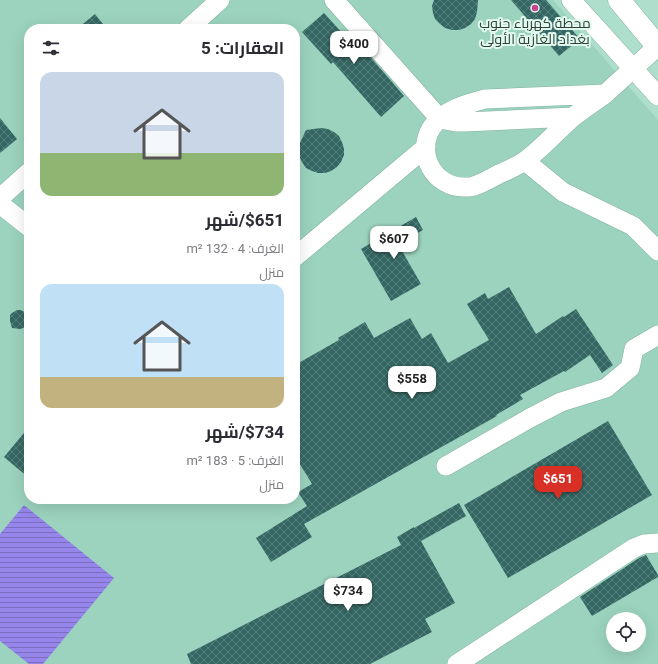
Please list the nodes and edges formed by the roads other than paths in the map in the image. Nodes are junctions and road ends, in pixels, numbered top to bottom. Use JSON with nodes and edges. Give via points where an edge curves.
{"nodes":[{"id":1,"x":220,"y":0,"type":"edge"},
{"id":2,"x":334,"y":0,"type":"edge"},
{"id":3,"x":571,"y":0,"type":"edge"},
{"id":4,"x":619,"y":0,"type":"edge"},
{"id":5,"x":194,"y":24,"type":"edge"},
{"id":6,"x":658,"y":46,"type":"edge"},
{"id":7,"x":634,"y":69,"type":"junction"},
{"id":8,"x":605,"y":94,"type":"junction"},
{"id":9,"x":658,"y":96,"type":"edge"},
{"id":10,"x":573,"y":117,"type":"junction"},
{"id":11,"x":440,"y":119,"type":"junction"},
{"id":12,"x":426,"y":147,"type":"junction"},
{"id":13,"x":525,"y":161,"type":"junction"},
{"id":14,"x":24,"y":176,"type":"edge"},
{"id":15,"x":0,"y":198,"type":"edge"},
{"id":16,"x":0,"y":204,"type":"edge"},
{"id":17,"x":24,"y":223,"type":"edge"},
{"id":18,"x":658,"y":251,"type":"edge"},
{"id":19,"x":300,"y":253,"type":"edge"},
{"id":20,"x":658,"y":335,"type":"edge"},
{"id":21,"x":446,"y":466,"type":"dead end"},
{"id":22,"x":658,"y":543,"type":"edge"},
{"id":23,"x":457,"y":664,"type":"edge"}],
"edges":[{"from":1,"to":5,"type":"lane"},
{"from":2,"to":11,"type":"lane"},
{"from":3,"to":7,"type":"lane"},
{"from":4,"to":6,"type":"main road"},
{"from":6,"to":7,"type":"lane"},
{"from":7,"to":8,"type":"lane"},
{"from":7,"to":9,"type":"lane"},
{"from":8,"to":10,"type":"lane"},
{"from":8,"to":11,"type":"lane","via":[[485,99],[469,103]]},
{"from":10,"to":11,"type":"lane","via":[[464,122]]},
{"from":10,"to":13,"type":"lane"},
{"from":11,"to":12,"type":"lane","via":[[428,136]]},
{"from":12,"to":13,"type":"lane","via":[[427,161],[434,174],[446,183],[459,187],[474,186]]},
{"from":12,"to":19,"type":"lane"},
{"from":13,"to":18,"type":"lane","via":[[563,192],[633,226]]},
{"from":14,"to":15,"type":"lane"},
{"from":16,"to":17,"type":"lane"},
{"from":20,"to":21,"type":"lane","via":[[634,349],[630,368],[606,388],[561,402]]},
{"from":22,"to":23,"type":"lane","via":[[634,548]]}]}
